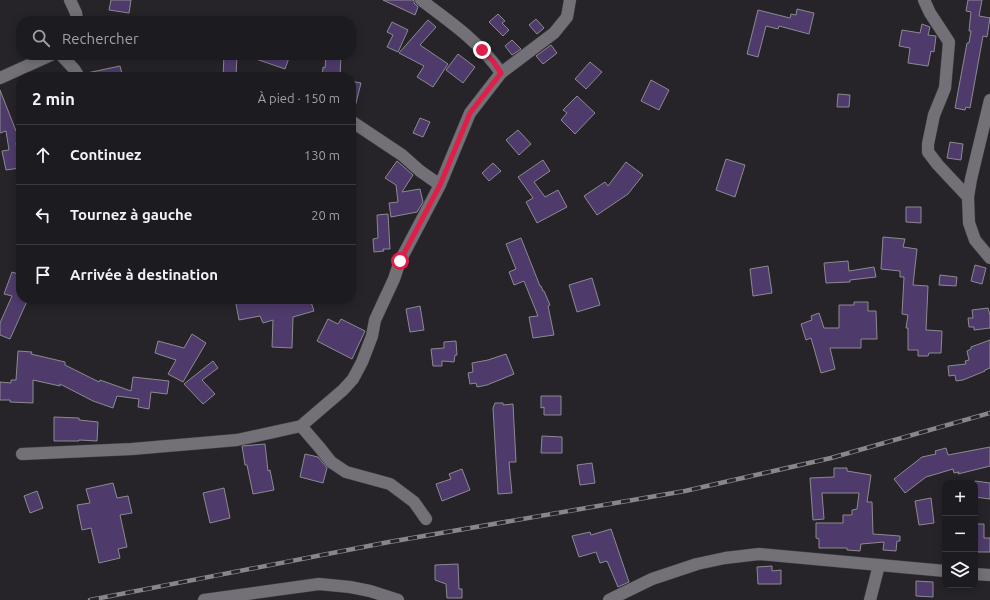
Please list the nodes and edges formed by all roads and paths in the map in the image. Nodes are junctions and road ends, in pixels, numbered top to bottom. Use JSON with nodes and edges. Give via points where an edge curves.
{"nodes":[{"id":1,"x":70,"y":0,"type":"edge"},
{"id":2,"x":421,"y":0,"type":"edge"},
{"id":3,"x":570,"y":0,"type":"edge"},
{"id":4,"x":924,"y":0,"type":"edge"},
{"id":5,"x":76,"y":16,"type":"edge"},
{"id":6,"x":40,"y":60,"type":"edge"},
{"id":7,"x":65,"y":60,"type":"edge"},
{"id":8,"x":75,"y":72,"type":"edge"},
{"id":9,"x":501,"y":73,"type":"junction"},
{"id":10,"x":0,"y":78,"type":"edge"},
{"id":11,"x":990,"y":100,"type":"edge"},
{"id":12,"x":356,"y":124,"type":"edge"},
{"id":13,"x":440,"y":185,"type":"junction"},
{"id":14,"x":968,"y":196,"type":"junction"},
{"id":15,"x":990,"y":258,"type":"edge"},
{"id":16,"x":301,"y":426,"type":"junction"},
{"id":17,"x":22,"y":454,"type":"dead end"},
{"id":18,"x":426,"y":519,"type":"dead end"},
{"id":19,"x":879,"y":565,"type":"junction"},
{"id":20,"x":942,"y":571,"type":"edge"},
{"id":21,"x":978,"y":574,"type":"edge"},
{"id":22,"x":990,"y":575,"type":"edge"},
{"id":23,"x":204,"y":600,"type":"edge"},
{"id":24,"x":398,"y":600,"type":"edge"},
{"id":25,"x":609,"y":600,"type":"edge"},
{"id":26,"x":870,"y":600,"type":"edge"}],
"edges":[{"from":1,"to":5,"type":"street"},
{"from":2,"to":9,"type":"street","via":[[482,50]]},
{"from":3,"to":9,"type":"street","via":[[567,17],[554,33]]},
{"from":4,"to":14,"type":"street","via":[[949,42],[945,88],[934,115],[928,152]]},
{"from":6,"to":10,"type":"street"},
{"from":7,"to":8,"type":"street"},
{"from":9,"to":13,"type":"street","via":[[470,113]]},
{"from":11,"to":14,"type":"street"},
{"from":12,"to":13,"type":"street","via":[[402,155]]},
{"from":13,"to":16,"type":"street","via":[[400,261],[375,320],[362,362],[353,379]]},
{"from":14,"to":15,"type":"street","via":[[969,223],[973,235]]},
{"from":16,"to":17,"type":"street","via":[[237,440],[132,449]]},
{"from":16,"to":18,"type":"street","via":[[331,462],[346,472],[390,484],[414,502]]},
{"from":19,"to":20,"type":"street"},
{"from":19,"to":25,"type":"street","via":[[759,554],[725,558],[652,579]]},
{"from":19,"to":26,"type":"street"},
{"from":21,"to":22,"type":"street"},
{"from":23,"to":24,"type":"street","via":[[319,584],[370,590]]}]}
